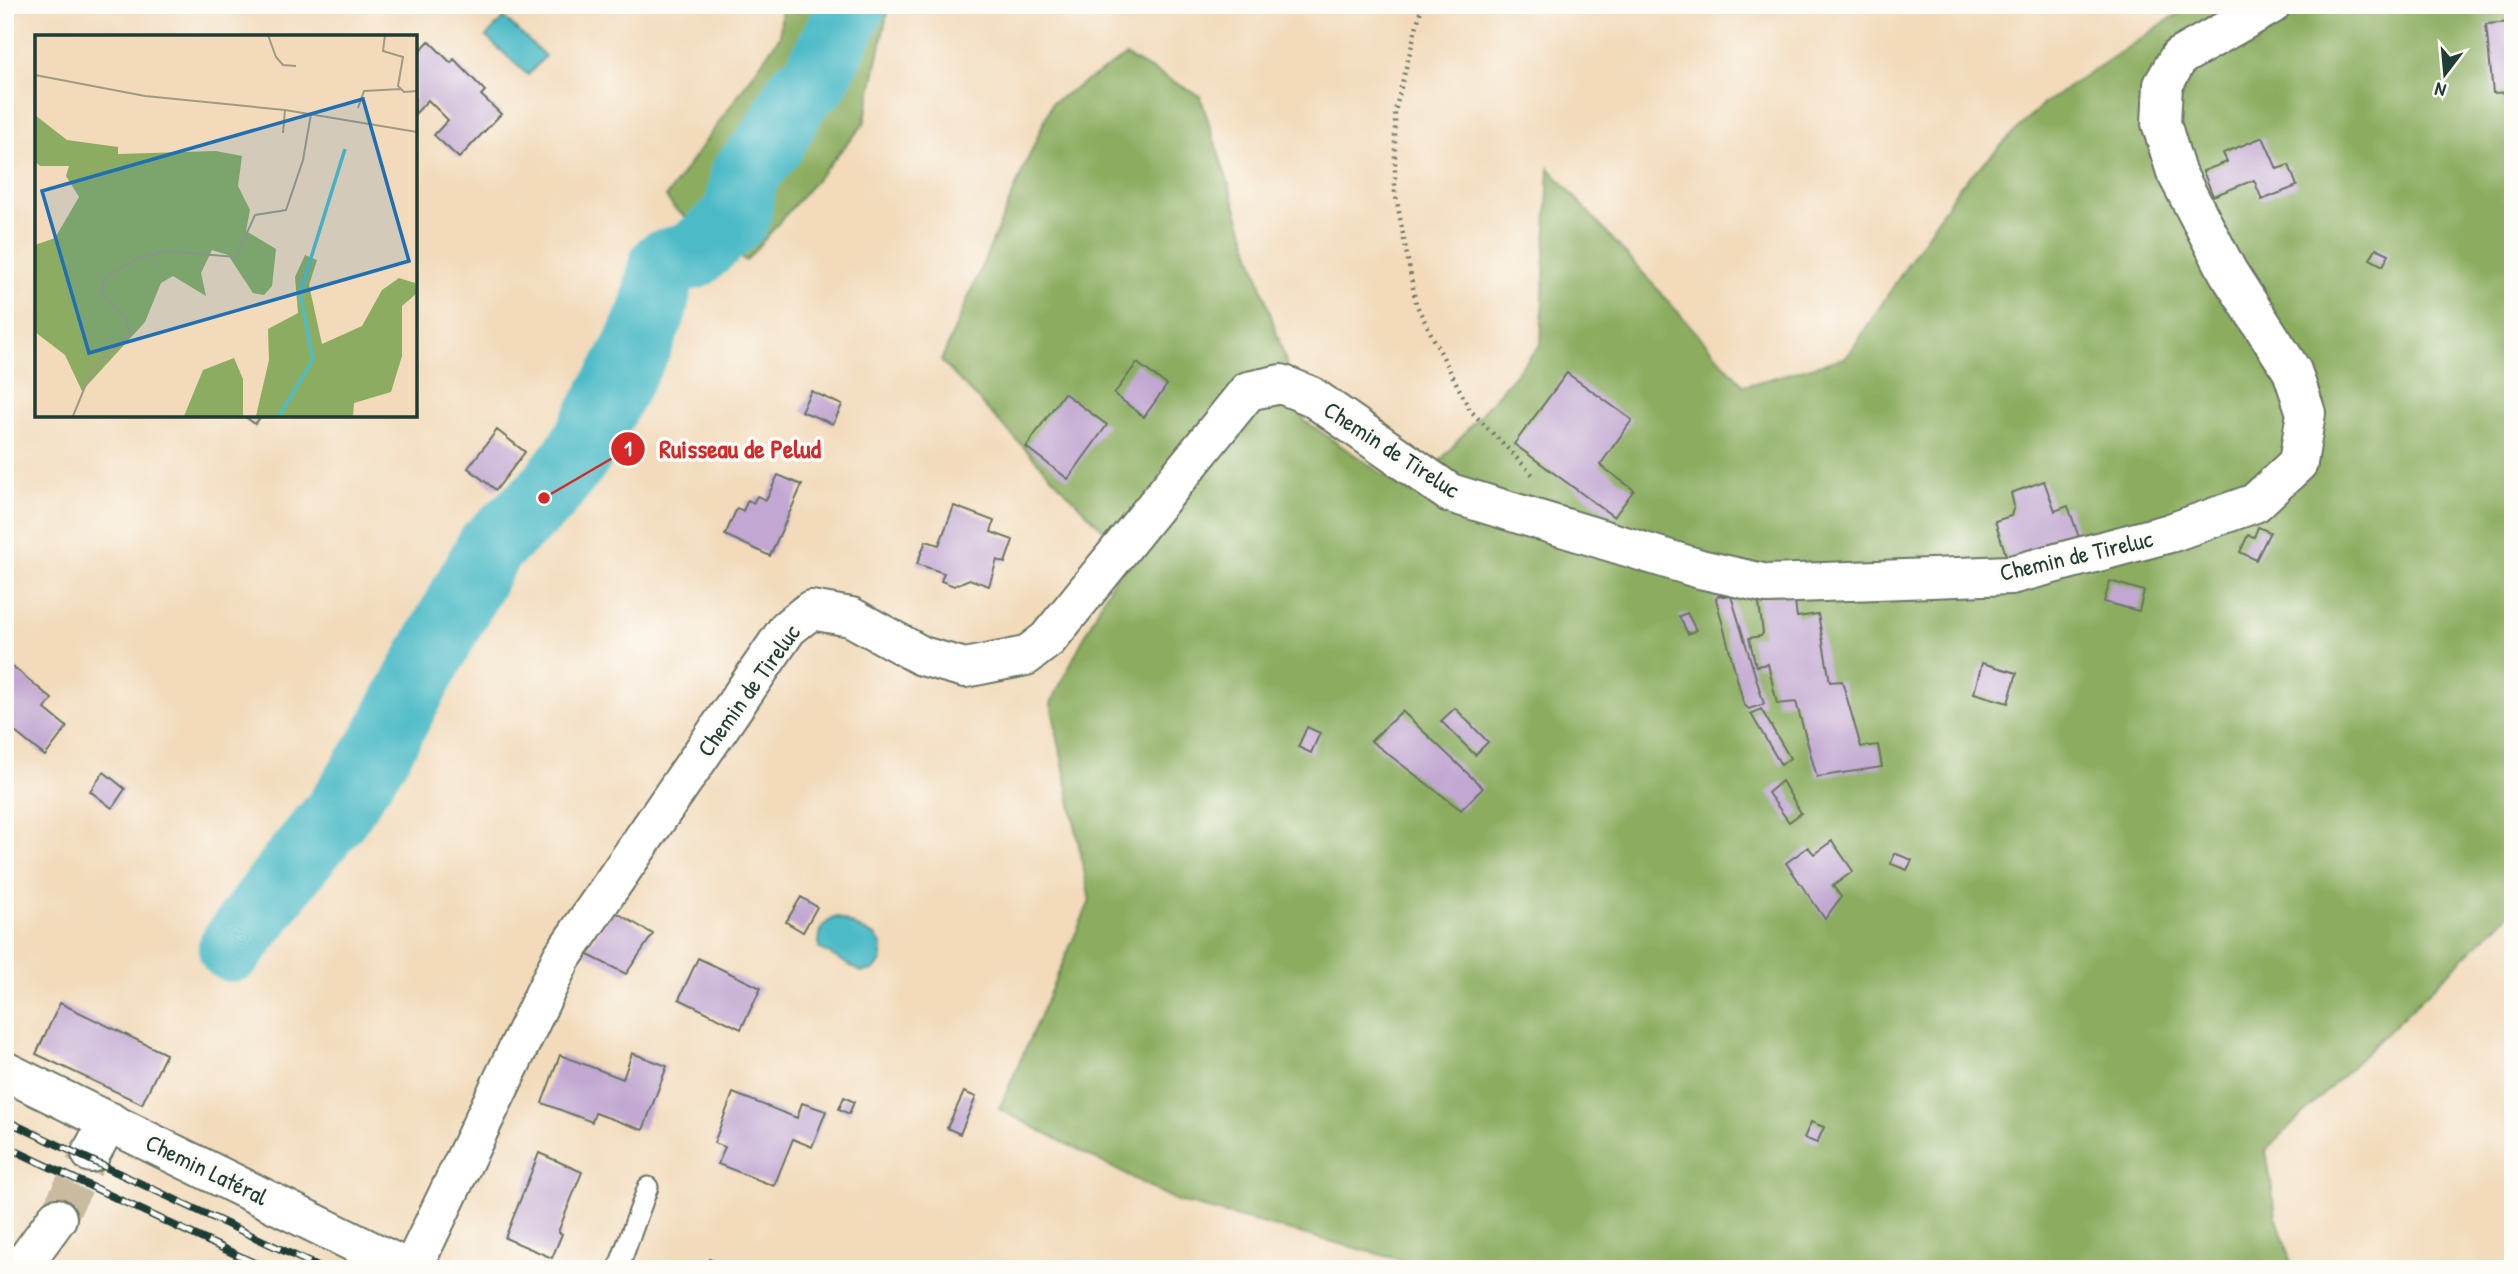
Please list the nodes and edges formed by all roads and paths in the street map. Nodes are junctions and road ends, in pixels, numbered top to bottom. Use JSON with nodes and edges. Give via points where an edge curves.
{"nodes":[{"id":1,"x":1422,"y":5,"type":"edge"},
{"id":2,"x":2271,"y":5,"type":"edge"},
{"id":3,"x":1543,"y":519,"type":"junction"},
{"id":4,"x":5,"y":1071,"type":"edge"},
{"id":5,"x":648,"y":1186,"type":"dead end"},
{"id":6,"x":57,"y":1218,"type":"tunnel mouth"},
{"id":7,"x":20,"y":1269,"type":"edge"},
{"id":8,"x":410,"y":1269,"type":"edge"},
{"id":9,"x":618,"y":1269,"type":"edge"}],
"edges":[{"from":1,"to":3,"type":"path","via":[[1395,111],[1395,191],[1416,304],[1470,410],[1542,482]]},
{"from":2,"to":3,"type":"street","name":"Chemin de Tireluc","via":[[2179,57],[2164,85],[2161,124],[2176,172],[2228,272],[2292,371],[2306,413],[2298,463],[2255,503],[2170,533],[2011,575],[1767,584],[1700,569]]},
{"from":3,"to":8,"type":"street","name":"Chemin de Tireluc","via":[[1450,493],[1311,396],[1280,384],[1248,391],[1048,639],[1026,656],[965,668],[922,656],[851,617],[811,610],[788,628],[562,957]]},
{"from":4,"to":8,"type":"street","name":"Chemin Latéral","via":[[100,1137]]},
{"from":5,"to":9,"type":"lane"},
{"from":6,"to":7,"type":"street"}]}
